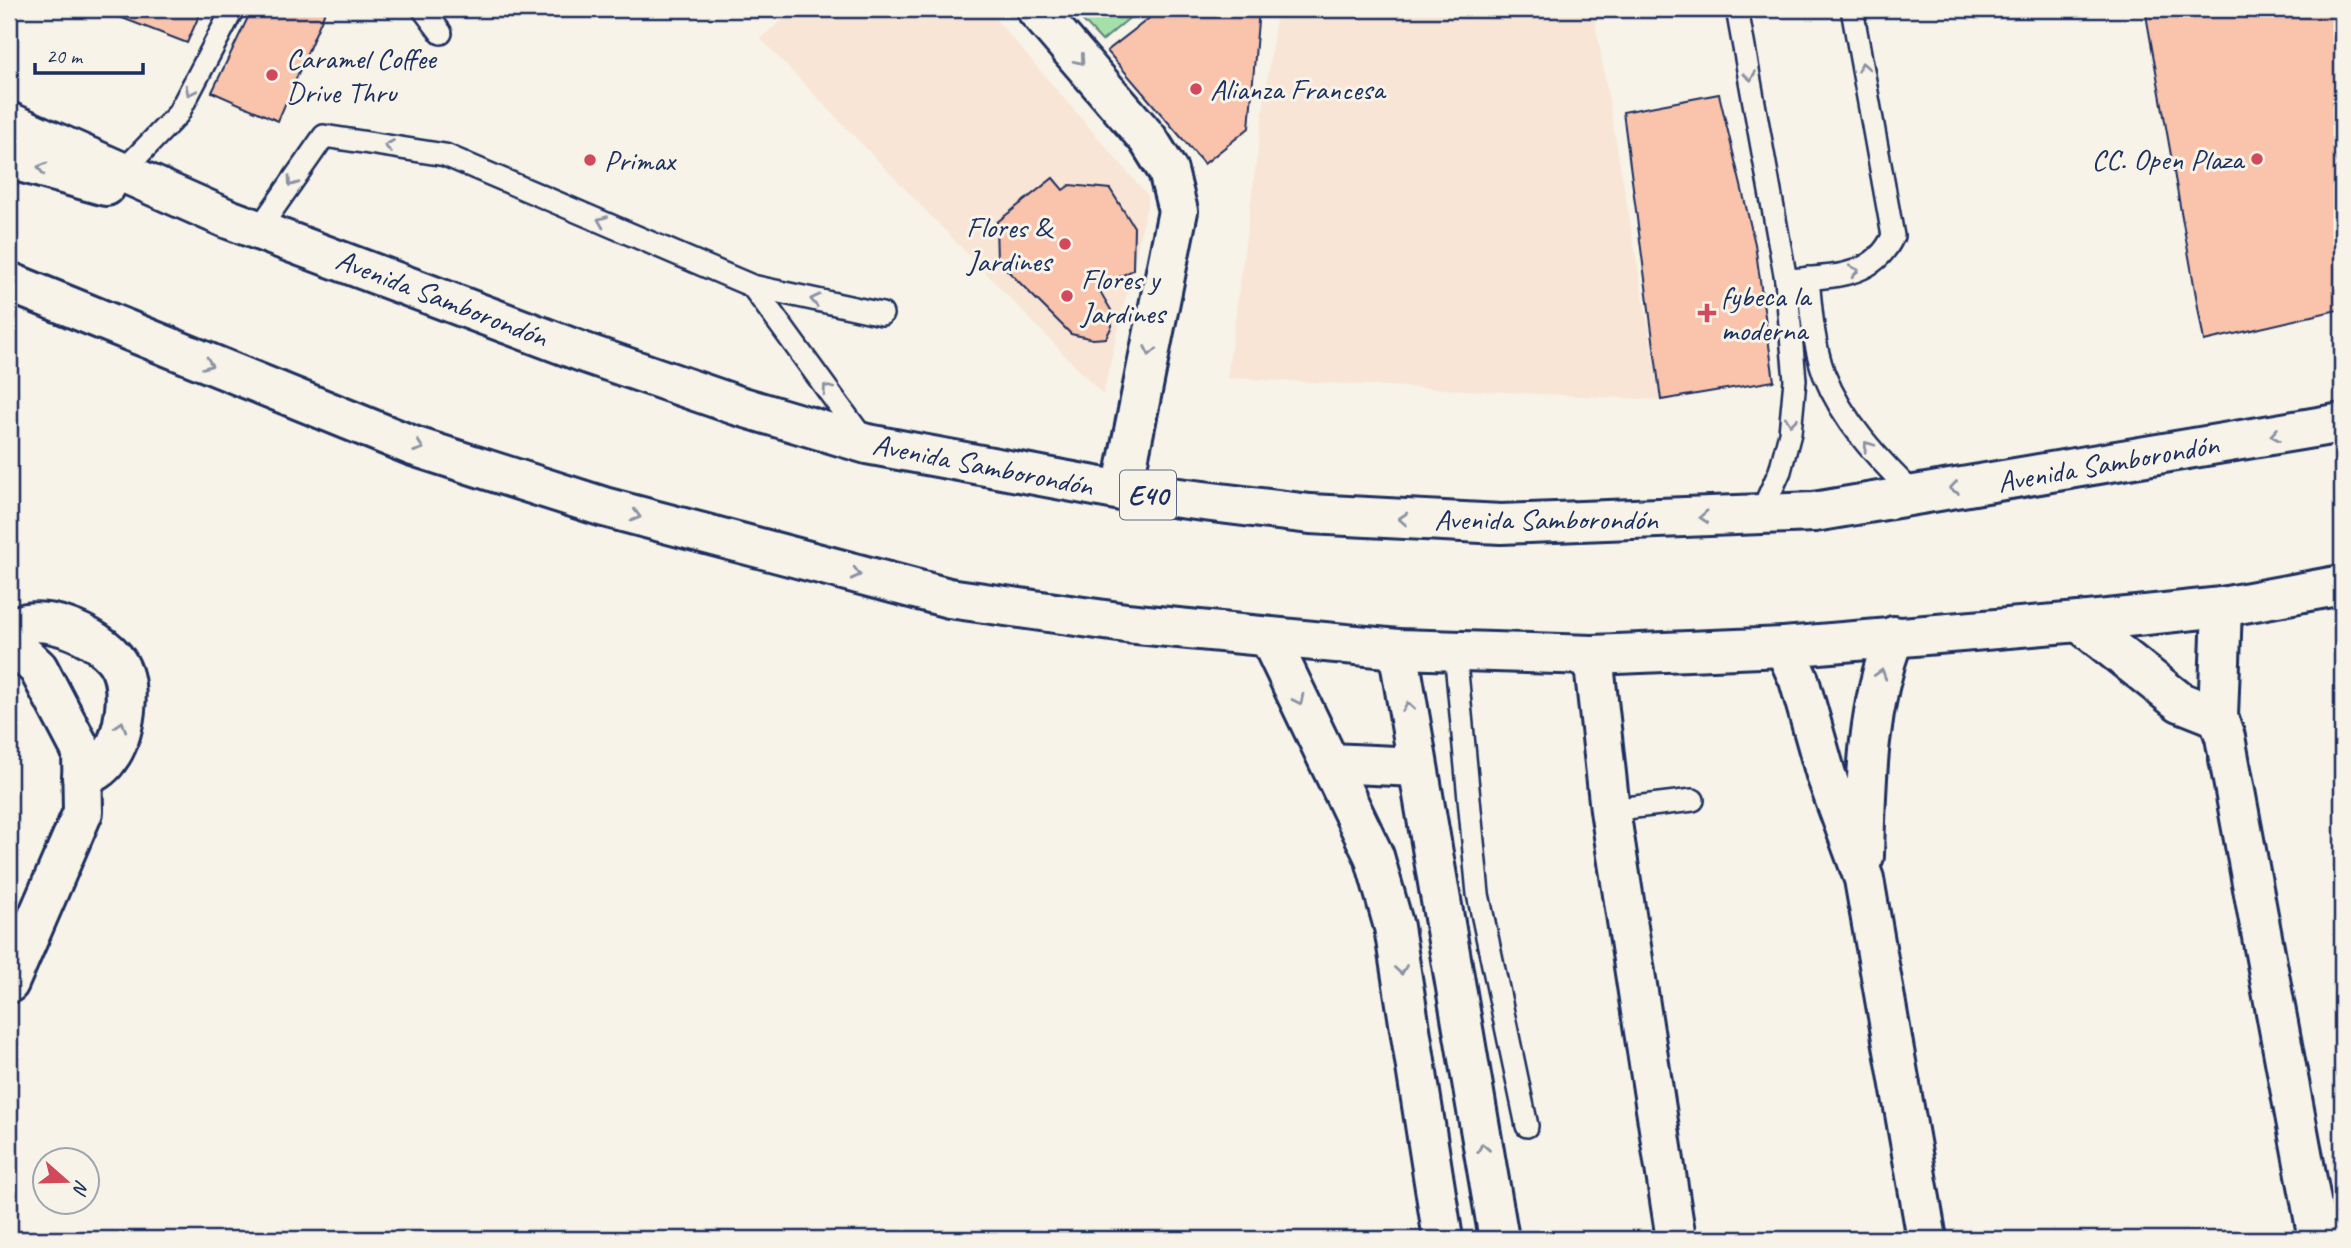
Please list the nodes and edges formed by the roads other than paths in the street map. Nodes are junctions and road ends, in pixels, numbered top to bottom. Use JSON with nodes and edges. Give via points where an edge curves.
{"nodes":[{"id":1,"x":233,"y":9,"type":"edge"},
{"id":2,"x":423,"y":9,"type":"edge"},
{"id":3,"x":1036,"y":9,"type":"edge"},
{"id":4,"x":1737,"y":9,"type":"edge"},
{"id":5,"x":1852,"y":9,"type":"edge"},
{"id":6,"x":441,"y":33,"type":"dead end"},
{"id":7,"x":9,"y":122,"type":"edge"},
{"id":8,"x":9,"y":159,"type":"edge"},
{"id":9,"x":122,"y":172,"type":"junction"},
{"id":10,"x":243,"y":223,"type":"junction"},
{"id":11,"x":9,"y":257,"type":"edge"},
{"id":12,"x":1797,"y":279,"type":"junction"},
{"id":13,"x":9,"y":282,"type":"edge"},
{"id":14,"x":752,"y":286,"type":"junction"},
{"id":15,"x":882,"y":314,"type":"dead end"},
{"id":16,"x":166,"y":347,"type":"junction"},
{"id":17,"x":1825,"y":375,"type":"junction"},
{"id":18,"x":1795,"y":380,"type":"junction"},
{"id":19,"x":2342,"y":423,"type":"edge"},
{"id":20,"x":867,"y":444,"type":"junction"},
{"id":21,"x":1122,"y":491,"type":"junction"},
{"id":22,"x":1914,"y":495,"type":"junction"},
{"id":23,"x":1760,"y":514,"type":"junction"},
{"id":24,"x":2342,"y":584,"type":"edge"},
{"id":25,"x":2222,"y":607,"type":"junction"},
{"id":26,"x":2079,"y":622,"type":"junction"},
{"id":27,"x":9,"y":632,"type":"edge"},
{"id":28,"x":1894,"y":636,"type":"junction"},
{"id":29,"x":1270,"y":639,"type":"junction"},
{"id":30,"x":9,"y":640,"type":"edge"},
{"id":31,"x":1784,"y":647,"type":"junction"},
{"id":32,"x":1398,"y":649,"type":"junction"},
{"id":33,"x":1455,"y":651,"type":"junction"},
{"id":34,"x":1594,"y":655,"type":"junction"},
{"id":35,"x":2220,"y":674,"type":"junction"},
{"id":36,"x":2149,"y":681,"type":"junction"},
{"id":37,"x":2218,"y":717,"type":"junction"},
{"id":38,"x":1870,"y":730,"type":"junction"},
{"id":39,"x":1817,"y":734,"type":"junction"},
{"id":40,"x":1330,"y":763,"type":"junction"},
{"id":41,"x":1417,"y":767,"type":"junction"},
{"id":42,"x":82,"y":777,"type":"junction"},
{"id":43,"x":1693,"y":800,"type":"dead end"},
{"id":44,"x":1609,"y":810,"type":"junction"},
{"id":45,"x":1864,"y":879,"type":"junction"},
{"id":46,"x":1443,"y":918,"type":"junction"},
{"id":47,"x":1394,"y":927,"type":"junction"},
{"id":48,"x":9,"y":983,"type":"edge"},
{"id":49,"x":1527,"y":1126,"type":"dead end"},
{"id":50,"x":1489,"y":1184,"type":"junction"},
{"id":51,"x":1434,"y":1190,"type":"junction"},
{"id":52,"x":1443,"y":1239,"type":"edge"},
{"id":53,"x":1499,"y":1239,"type":"edge"},
{"id":54,"x":1676,"y":1239,"type":"edge"},
{"id":55,"x":1927,"y":1239,"type":"edge"},
{"id":56,"x":2318,"y":1239,"type":"edge"}],
"edges":[{"from":1,"to":9,"type":"lane","one_way":true,"via":[[178,114]]},
{"from":2,"to":6,"type":"lane"},
{"from":3,"to":21,"type":"main road","one_way":true,"via":[[1148,139],[1168,171],[1178,211]]},
{"from":4,"to":12,"type":"lane","one_way":true},
{"from":12,"to":5,"type":"lane","one_way":true,"via":[[1861,271],[1884,254],[1893,236]]},
{"from":7,"to":9,"type":"main road","name":"Avenida Samborondón","number":"E40"},
{"from":10,"to":8,"type":"main road","one_way":true},
{"from":9,"to":10,"type":"main road","name":"Avenida Samborondón","number":"E40"},
{"from":14,"to":10,"type":"lane","one_way":true,"via":[[444,155],[324,136]]},
{"from":10,"to":20,"type":"main road","name":"Avenida Samborondón","number":"E40","via":[[585,353]]},
{"from":11,"to":16,"type":"main road"},
{"from":12,"to":17,"type":"lane"},
{"from":12,"to":18,"type":"lane"},
{"from":13,"to":16,"type":"main road"},
{"from":15,"to":14,"type":"lane","one_way":true},
{"from":20,"to":14,"type":"lane","one_way":true},
{"from":16,"to":29,"type":"main road","one_way":true,"via":[[413,446],[604,507],[775,554],[949,598]]},
{"from":17,"to":18,"type":"lane"},
{"from":22,"to":17,"type":"lane","one_way":true,"via":[[1872,453]]},
{"from":18,"to":23,"type":"lane","one_way":true,"via":[[1790,433],[1780,471]]},
{"from":19,"to":22,"type":"main road","name":"Avenida Samborondón","number":"E40","one_way":true},
{"from":20,"to":21,"type":"main road","name":"Avenida Samborondón","number":"E40"},
{"from":23,"to":21,"type":"main road","name":"Avenida Samborondón","number":"E40","one_way":true,"via":[[1501,524],[1310,514]]},
{"from":22,"to":23,"type":"main road","name":"Avenida Samborondón","number":"E40","via":[[1814,512]]},
{"from":24,"to":25,"type":"main road"},
{"from":25,"to":26,"type":"main road"},
{"from":25,"to":35,"type":"main road"},
{"from":26,"to":28,"type":"main road"},
{"from":26,"to":36,"type":"main road"},
{"from":42,"to":27,"type":"main road","one_way":true,"via":[[110,758],[124,719],[127,686],[117,661],[92,640],[58,624],[33,620]]},
{"from":28,"to":31,"type":"main road"},
{"from":38,"to":28,"type":"main road","one_way":true,"via":[[1879,679]]},
{"from":29,"to":32,"type":"main road"},
{"from":29,"to":40,"type":"main road","one_way":true},
{"from":30,"to":42,"type":"main road","via":[[38,668],[82,752]]},
{"from":31,"to":34,"type":"main road"},
{"from":31,"to":39,"type":"main road"},
{"from":32,"to":33,"type":"main road"},
{"from":41,"to":32,"type":"main road","one_way":true},
{"from":33,"to":34,"type":"main road"},
{"from":33,"to":49,"type":"lane","via":[[1478,894]]},
{"from":34,"to":44,"type":"main road"},
{"from":35,"to":36,"type":"main road"},
{"from":35,"to":37,"type":"main road"},
{"from":36,"to":37,"type":"main road","via":[[2180,702]]},
{"from":37,"to":56,"type":"main road"},
{"from":38,"to":39,"type":"main road"},
{"from":38,"to":45,"type":"main road"},
{"from":39,"to":45,"type":"main road","via":[[1826,775]]},
{"from":40,"to":41,"type":"main road"},
{"from":40,"to":47,"type":"main road","via":[[1374,856]]},
{"from":41,"to":46,"type":"main road"},
{"from":42,"to":48,"type":"main road","via":[[83,812]]},
{"from":43,"to":44,"type":"lane"},
{"from":44,"to":54,"type":"main road"},
{"from":45,"to":55,"type":"main road"},
{"from":46,"to":47,"type":"main road"},
{"from":50,"to":46,"type":"main road","one_way":true},
{"from":47,"to":51,"type":"main road","one_way":true},
{"from":50,"to":51,"type":"main road"},
{"from":50,"to":53,"type":"main road"},
{"from":51,"to":52,"type":"main road"}]}
